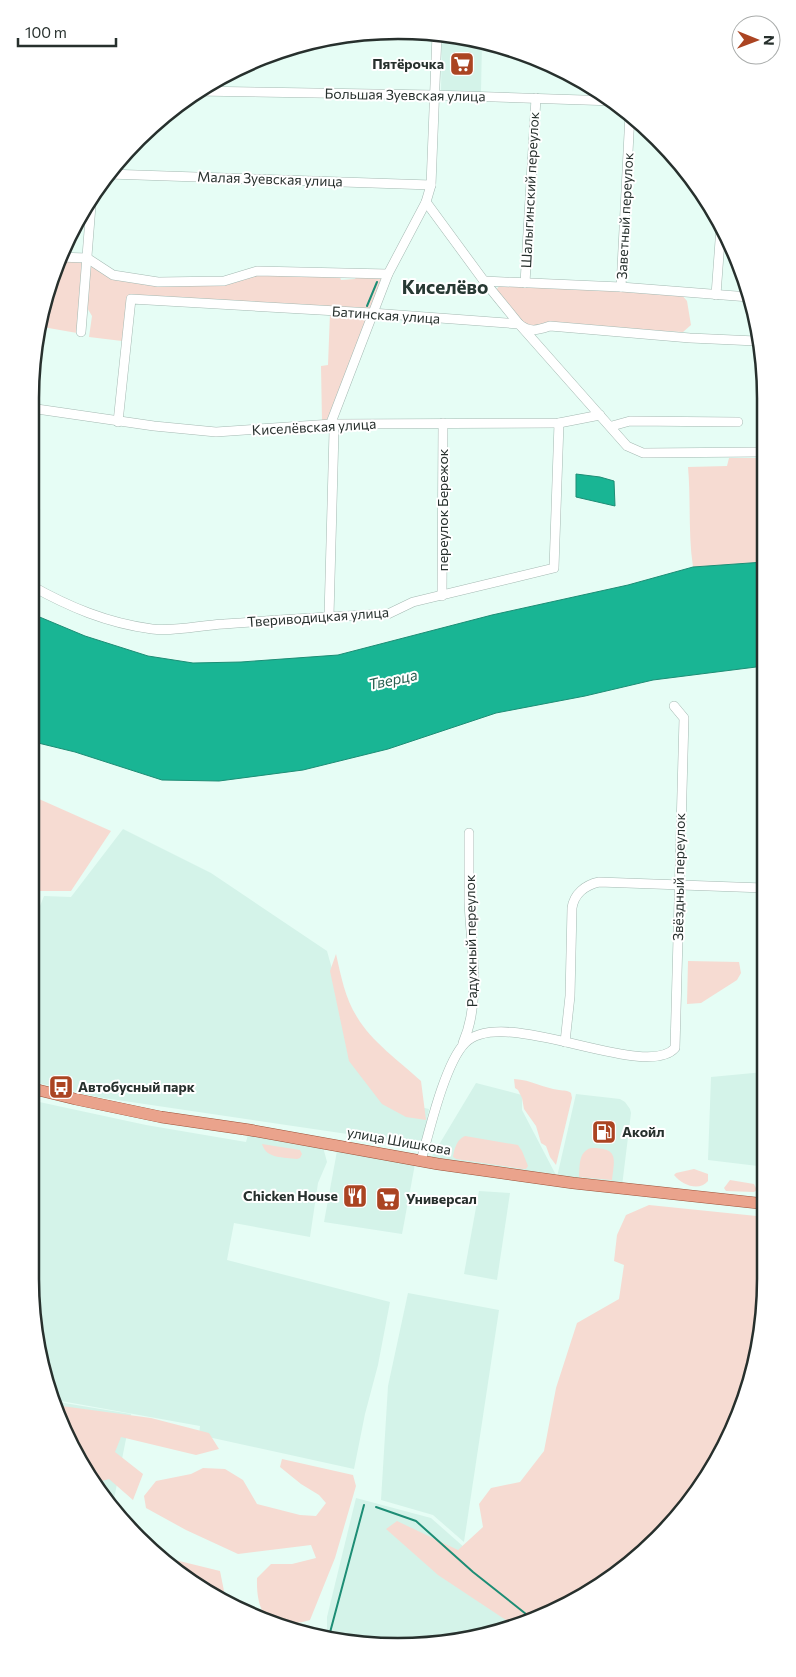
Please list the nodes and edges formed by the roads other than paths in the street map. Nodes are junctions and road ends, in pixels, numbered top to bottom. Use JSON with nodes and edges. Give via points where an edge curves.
{"nodes":[{"id":1,"x":438,"y":41,"type":"edge"},
{"id":2,"x":211,"y":91,"type":"edge"},
{"id":3,"x":434,"y":95,"type":"junction"},
{"id":4,"x":536,"y":98,"type":"junction"},
{"id":5,"x":601,"y":101,"type":"edge"},
{"id":6,"x":630,"y":123,"type":"edge"},
{"id":7,"x":117,"y":174,"type":"edge"},
{"id":8,"x":431,"y":185,"type":"junction"},
{"id":9,"x":426,"y":202,"type":"junction"},
{"id":10,"x":91,"y":212,"type":"edge"},
{"id":11,"x":720,"y":239,"type":"edge"},
{"id":12,"x":68,"y":257,"type":"edge"},
{"id":13,"x":87,"y":258,"type":"junction"},
{"id":14,"x":388,"y":274,"type":"junction"},
{"id":15,"x":484,"y":281,"type":"junction"},
{"id":16,"x":525,"y":283,"type":"junction"},
{"id":17,"x":621,"y":288,"type":"junction"},
{"id":18,"x":716,"y":295,"type":"junction"},
{"id":19,"x":742,"y":297,"type":"edge"},
{"id":20,"x":372,"y":313,"type":"junction"},
{"id":21,"x":519,"y":324,"type":"junction"},
{"id":22,"x":81,"y":332,"type":"dead end"},
{"id":23,"x":752,"y":341,"type":"edge"},
{"id":24,"x":39,"y":409,"type":"edge"},
{"id":25,"x":600,"y":415,"type":"junction"},
{"id":26,"x":118,"y":422,"type":"junction"},
{"id":27,"x":738,"y":422,"type":"dead end"},
{"id":28,"x":444,"y":423,"type":"junction"},
{"id":29,"x":558,"y":423,"type":"junction"},
{"id":30,"x":332,"y":424,"type":"junction"},
{"id":31,"x":612,"y":426,"type":"junction"},
{"id":32,"x":757,"y":452,"type":"edge"},
{"id":33,"x":39,"y":590,"type":"edge"},
{"id":34,"x":442,"y":596,"type":"junction"},
{"id":35,"x":329,"y":616,"type":"junction"},
{"id":36,"x":674,"y":706,"type":"dead end"},
{"id":37,"x":469,"y":833,"type":"dead end"},
{"id":38,"x":680,"y":885,"type":"junction"},
{"id":39,"x":757,"y":888,"type":"edge"},
{"id":40,"x":565,"y":1042,"type":"junction"},
{"id":41,"x":462,"y":1047,"type":"junction"},
{"id":42,"x":39,"y":1090,"type":"edge"},
{"id":43,"x":421,"y":1161,"type":"junction"},
{"id":44,"x":757,"y":1203,"type":"edge"}],
"edges":[{"from":1,"to":3,"type":"street"},
{"from":2,"to":3,"type":"street","name":"Большая Зуевская улица"},
{"from":3,"to":4,"type":"street","name":"Большая Зуевская улица"},
{"from":3,"to":8,"type":"street"},
{"from":4,"to":5,"type":"street","name":"Большая Зуевская улица"},
{"from":4,"to":16,"type":"street","name":"Шалыгинский переулок"},
{"from":6,"to":17,"type":"street","name":"Заветный переулок"},
{"from":7,"to":8,"type":"street","name":"Малая Зуевская улица"},
{"from":8,"to":9,"type":"street"},
{"from":9,"to":14,"type":"street"},
{"from":9,"to":15,"type":"street"},
{"from":10,"to":13,"type":"street"},
{"from":11,"to":18,"type":"street"},
{"from":12,"to":13,"type":"street"},
{"from":13,"to":14,"type":"street","via":[[113,275],[158,282],[224,281],[257,271]]},
{"from":13,"to":22,"type":"street"},
{"from":14,"to":20,"type":"street"},
{"from":15,"to":16,"type":"street"},
{"from":15,"to":21,"type":"street"},
{"from":16,"to":17,"type":"street"},
{"from":17,"to":18,"type":"street"},
{"from":18,"to":19,"type":"street"},
{"from":20,"to":21,"type":"street","name":"Батинская улица"},
{"from":20,"to":26,"type":"street","name":"Батинская улица","via":[[131,299]]},
{"from":20,"to":30,"type":"street"},
{"from":21,"to":23,"type":"street","name":"Батинская улица","via":[[533,331],[550,326]]},
{"from":21,"to":25,"type":"street"},
{"from":24,"to":26,"type":"street","name":"Киселёвская улица"},
{"from":25,"to":29,"type":"street","name":"Киселёвская улица"},
{"from":25,"to":31,"type":"street"},
{"from":26,"to":30,"type":"street","name":"Киселёвская улица","via":[[216,432]]},
{"from":27,"to":31,"type":"street","via":[[630,422]]},
{"from":28,"to":29,"type":"street","name":"Киселёвская улица"},
{"from":28,"to":30,"type":"street","name":"Киселёвская улица"},
{"from":28,"to":34,"type":"street","name":"переулок Бережок"},
{"from":29,"to":34,"type":"street","name":"Твериводицкая улица","via":[[554,568]]},
{"from":30,"to":35,"type":"street"},
{"from":31,"to":32,"type":"street","via":[[628,446],[642,453]]},
{"from":33,"to":35,"type":"street","name":"Твериводицкая улица","via":[[115,622],[152,629]]},
{"from":34,"to":35,"type":"street","name":"Твериводицкая улица","via":[[413,602],[388,614]]},
{"from":36,"to":38,"type":"street","name":"Звёздный переулок","via":[[684,718]]},
{"from":37,"to":41,"type":"street","name":"Радужный переулок","via":[[474,993],[470,1026]]},
{"from":38,"to":39,"type":"street"},
{"from":38,"to":40,"type":"street","via":[[599,882],[589,885],[575,898]]},
{"from":38,"to":40,"type":"street","name":"Звёздный переулок","via":[[676,1045],[673,1051],[660,1056],[628,1055]]},
{"from":40,"to":41,"type":"street","via":[[492,1031],[479,1033]]},
{"from":41,"to":43,"type":"street","name":"Радужный переулок","via":[[447,1076]]},
{"from":42,"to":43,"type":"main road","name":"улица Шишкова","via":[[161,1117]]},
{"from":43,"to":44,"type":"main road","name":"улица Шишкова","via":[[573,1183]]}]}
